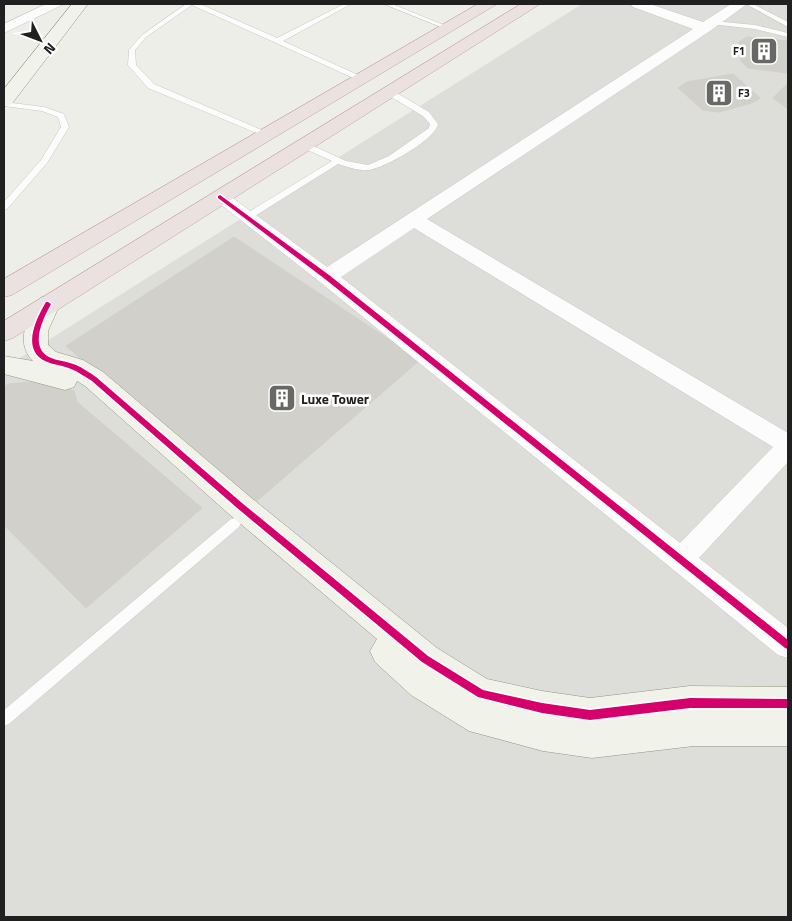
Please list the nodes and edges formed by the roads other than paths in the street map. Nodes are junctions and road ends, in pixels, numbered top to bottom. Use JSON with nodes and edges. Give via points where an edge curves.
{"nodes":[{"id":1,"x":57,"y":4,"type":"edge"},
{"id":2,"x":80,"y":4,"type":"edge"},
{"id":3,"x":190,"y":4,"type":"edge"},
{"id":4,"x":195,"y":4,"type":"edge"},
{"id":5,"x":348,"y":4,"type":"edge"},
{"id":6,"x":387,"y":4,"type":"edge"},
{"id":7,"x":489,"y":4,"type":"edge"},
{"id":8,"x":532,"y":4,"type":"edge"},
{"id":9,"x":638,"y":4,"type":"edge"},
{"id":10,"x":740,"y":4,"type":"edge"},
{"id":11,"x":749,"y":4,"type":"edge"},
{"id":12,"x":709,"y":25,"type":"junction"},
{"id":13,"x":788,"y":25,"type":"edge"},
{"id":14,"x":4,"y":28,"type":"edge"},
{"id":15,"x":448,"y":28,"type":"junction"},
{"id":16,"x":788,"y":35,"type":"edge"},
{"id":17,"x":276,"y":41,"type":"junction"},
{"id":18,"x":363,"y":79,"type":"junction"},
{"id":19,"x":389,"y":92,"type":"junction"},
{"id":20,"x":328,"y":99,"type":"junction"},
{"id":21,"x":4,"y":103,"type":"edge"},
{"id":22,"x":357,"y":113,"type":"junction"},
{"id":23,"x":275,"y":130,"type":"junction"},
{"id":24,"x":308,"y":142,"type":"junction"},
{"id":25,"x":337,"y":161,"type":"junction"},
{"id":26,"x":220,"y":197,"type":"junction"},
{"id":27,"x":4,"y":207,"type":"edge"},
{"id":28,"x":247,"y":217,"type":"junction"},
{"id":29,"x":413,"y":219,"type":"junction"},
{"id":30,"x":328,"y":277,"type":"junction"},
{"id":31,"x":4,"y":289,"type":"edge"},
{"id":32,"x":48,"y":304,"type":"junction"},
{"id":33,"x":4,"y":332,"type":"edge"},
{"id":34,"x":36,"y":341,"type":"junction"},
{"id":35,"x":7,"y":368,"type":"edge"},
{"id":36,"x":788,"y":446,"type":"edge"},
{"id":37,"x":235,"y":523,"type":"junction"},
{"id":38,"x":681,"y":560,"type":"junction"},
{"id":39,"x":788,"y":645,"type":"edge"},
{"id":40,"x":788,"y":704,"type":"edge"},
{"id":41,"x":4,"y":719,"type":"edge"},
{"id":42,"x":788,"y":729,"type":"edge"}],
"edges":[{"from":1,"to":14,"type":"street"},
{"from":2,"to":21,"type":"street"},
{"from":3,"to":23,"type":"lane","via":[[144,36],[132,50],[132,65],[151,86]]},
{"from":4,"to":17,"type":"lane"},
{"from":5,"to":17,"type":"lane"},
{"from":6,"to":15,"type":"lane"},
{"from":7,"to":15,"type":"highway"},
{"from":8,"to":19,"type":"highway"},
{"from":9,"to":12,"type":"street"},
{"from":10,"to":12,"type":"street"},
{"from":11,"to":13,"type":"lane"},
{"from":12,"to":16,"type":"lane","via":[[756,27]]},
{"from":12,"to":29,"type":"street"},
{"from":15,"to":18,"type":"highway"},
{"from":17,"to":18,"type":"lane"},
{"from":18,"to":20,"type":"highway"},
{"from":19,"to":22,"type":"highway"},
{"from":19,"to":25,"type":"lane","via":[[426,114],[432,119],[434,129],[377,167],[360,169]]},
{"from":20,"to":22,"type":"highway","via":[[329,111],[342,115]]},
{"from":20,"to":23,"type":"highway"},
{"from":21,"to":27,"type":"lane","via":[[44,109],[61,116],[65,127],[44,161]]},
{"from":22,"to":24,"type":"highway"},
{"from":23,"to":24,"type":"highway","via":[[298,124],[310,128],[313,136]]},
{"from":23,"to":31,"type":"highway"},
{"from":24,"to":25,"type":"lane"},
{"from":24,"to":26,"type":"highway"},
{"from":25,"to":28,"type":"lane"},
{"from":26,"to":28,"type":"street"},
{"from":26,"to":32,"type":"highway"},
{"from":28,"to":30,"type":"street"},
{"from":29,"to":30,"type":"street"},
{"from":29,"to":36,"type":"street"},
{"from":30,"to":38,"type":"street"},
{"from":32,"to":33,"type":"highway"},
{"from":32,"to":34,"type":"street","via":[[40,318]]},
{"from":34,"to":35,"type":"street","via":[[23,343],[10,351],[6,356]]},
{"from":34,"to":40,"type":"street","via":[[37,349],[44,357],[74,367],[94,379],[239,505],[425,659],[481,694],[542,708],[590,714],[690,703]]},
{"from":35,"to":37,"type":"street","via":[[44,373],[68,381],[88,394]]},
{"from":36,"to":38,"type":"street"},
{"from":37,"to":41,"type":"lane"},
{"from":37,"to":42,"type":"street","via":[[423,683],[481,719],[543,734],[592,741],[694,728]]},
{"from":38,"to":39,"type":"street"}]}
